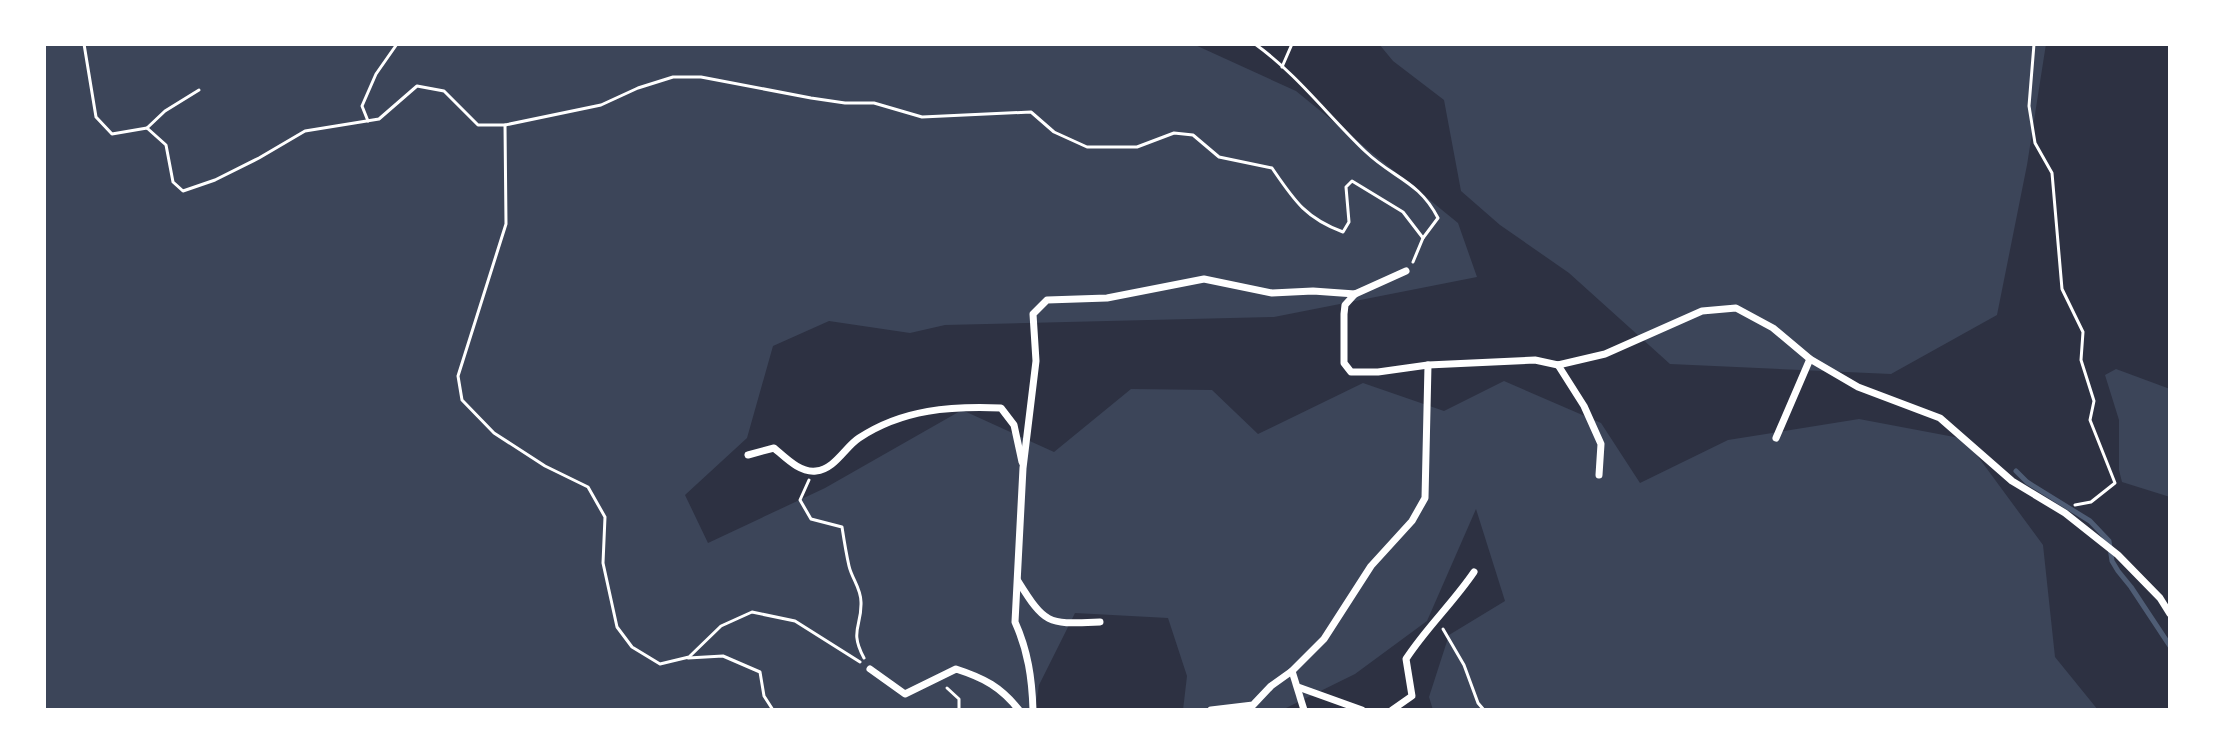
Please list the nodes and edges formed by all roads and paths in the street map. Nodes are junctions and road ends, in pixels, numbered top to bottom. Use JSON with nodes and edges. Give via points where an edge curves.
{"nodes":[{"id":1,"x":84,"y":44,"type":"edge"},
{"id":2,"x":397,"y":44,"type":"edge"},
{"id":3,"x":1255,"y":44,"type":"edge"},
{"id":4,"x":1292,"y":44,"type":"edge"},
{"id":5,"x":2034,"y":44,"type":"edge"},
{"id":6,"x":1282,"y":67,"type":"junction"},
{"id":7,"x":199,"y":90,"type":"dead end"},
{"id":8,"x":368,"y":121,"type":"junction"},
{"id":9,"x":505,"y":125,"type":"junction"},
{"id":10,"x":147,"y":128,"type":"junction"},
{"id":11,"x":1423,"y":238,"type":"junction"},
{"id":12,"x":1406,"y":271,"type":"joint"},
{"id":13,"x":1355,"y":294,"type":"junction"},
{"id":14,"x":1810,"y":359,"type":"junction"},
{"id":15,"x":1428,"y":365,"type":"junction"},
{"id":16,"x":1558,"y":365,"type":"junction"},
{"id":17,"x":1776,"y":438,"type":"dead end"},
{"id":18,"x":748,"y":455,"type":"dead end"},
{"id":19,"x":1023,"y":468,"type":"junction"},
{"id":20,"x":813,"y":472,"type":"junction"},
{"id":21,"x":1599,"y":475,"type":"dead end"},
{"id":22,"x":2074,"y":505,"type":"dead end"},
{"id":23,"x":1474,"y":572,"type":"dead end"},
{"id":24,"x":1017,"y":581,"type":"junction"},
{"id":25,"x":2170,"y":614,"type":"edge"},
{"id":26,"x":1437,"y":619,"type":"junction"},
{"id":27,"x":1100,"y":622,"type":"dead end"},
{"id":28,"x":682,"y":659,"type":"junction"},
{"id":29,"x":870,"y":669,"type":"junction"},
{"id":30,"x":1292,"y":671,"type":"junction"},
{"id":31,"x":1298,"y":687,"type":"junction"},
{"id":32,"x":938,"y":689,"type":"dead end"},
{"id":33,"x":773,"y":710,"type":"edge"},
{"id":34,"x":959,"y":710,"type":"edge"},
{"id":35,"x":1019,"y":710,"type":"edge"},
{"id":36,"x":1033,"y":710,"type":"edge"},
{"id":37,"x":1211,"y":710,"type":"edge"},
{"id":38,"x":1304,"y":710,"type":"edge"},
{"id":39,"x":1362,"y":710,"type":"edge"},
{"id":40,"x":1392,"y":710,"type":"edge"},
{"id":41,"x":1484,"y":710,"type":"edge"}],
"edges":[{"from":1,"to":10,"type":"path","via":[[96,117],[112,134]]},
{"from":2,"to":8,"type":"path","via":[[362,106]]},
{"from":3,"to":6,"type":"path"},
{"from":4,"to":6,"type":"path"},
{"from":5,"to":22,"type":"path","via":[[2029,106],[2035,143],[2052,173],[2062,289],[2083,332],[2081,360],[2094,401],[2090,420],[2115,483],[2091,502]]},
{"from":6,"to":11,"type":"path","via":[[1368,155],[1428,198],[1438,218]]},
{"from":7,"to":10,"type":"path"},
{"from":8,"to":9,"type":"path","via":[[379,119],[417,86],[444,91],[478,125]]},
{"from":8,"to":10,"type":"path","via":[[305,131],[237,169],[183,191],[173,182],[166,145]]},
{"from":9,"to":11,"type":"path","via":[[601,105],[673,77],[874,103],[922,117],[1031,112],[1054,132],[1087,147],[1137,147],[1174,133],[1193,135],[1219,157],[1272,168],[1302,210],[1343,232],[1349,222],[1346,187],[1352,181],[1403,212]]},
{"from":9,"to":28,"type":"path","via":[[506,224],[458,376],[462,400],[494,433],[588,487],[605,517],[603,563],[617,627],[632,647],[660,664]]},
{"from":11,"to":12,"type":"path"},
{"from":12,"to":13,"type":"street"},
{"from":13,"to":15,"type":"street","via":[[1344,314],[1344,363],[1351,372]]},
{"from":13,"to":19,"type":"street","via":[[1272,293],[1204,279],[1107,298],[1047,300],[1033,314],[1035,374]]},
{"from":14,"to":16,"type":"street","via":[[1773,328],[1736,308],[1702,311],[1605,354]]},
{"from":14,"to":17,"type":"street"},
{"from":14,"to":25,"type":"street","via":[[1882,398],[1940,418],[2012,481],[2103,542]]},
{"from":15,"to":16,"type":"street","via":[[1535,360]]},
{"from":15,"to":30,"type":"street","via":[[1425,498],[1412,521],[1371,566],[1324,639]]},
{"from":16,"to":21,"type":"street","via":[[1601,444]]},
{"from":18,"to":20,"type":"street","via":[[774,448],[795,466]]},
{"from":19,"to":20,"type":"street","via":[[1014,425],[1001,408],[958,406],[893,420]]},
{"from":19,"to":24,"type":"street"},
{"from":20,"to":29,"type":"path","via":[[800,500],[811,519],[842,527],[862,605],[858,647]]},
{"from":23,"to":26,"type":"street"},
{"from":24,"to":27,"type":"street","via":[[1037,612],[1059,624]]},
{"from":24,"to":36,"type":"street","via":[[1015,622],[1028,659]]},
{"from":26,"to":40,"type":"street","via":[[1406,659],[1412,696]]},
{"from":26,"to":41,"type":"path"},
{"from":28,"to":29,"type":"path","via":[[721,626],[752,612],[795,621]]},
{"from":28,"to":33,"type":"path","via":[[723,656],[760,672]]},
{"from":29,"to":35,"type":"street","via":[[905,694],[956,669],[983,677]]},
{"from":30,"to":31,"type":"street"},
{"from":30,"to":37,"type":"street","via":[[1253,705]]},
{"from":31,"to":38,"type":"street"},
{"from":31,"to":39,"type":"street"},
{"from":32,"to":34,"type":"path","via":[[949,688],[959,699]]}]}
